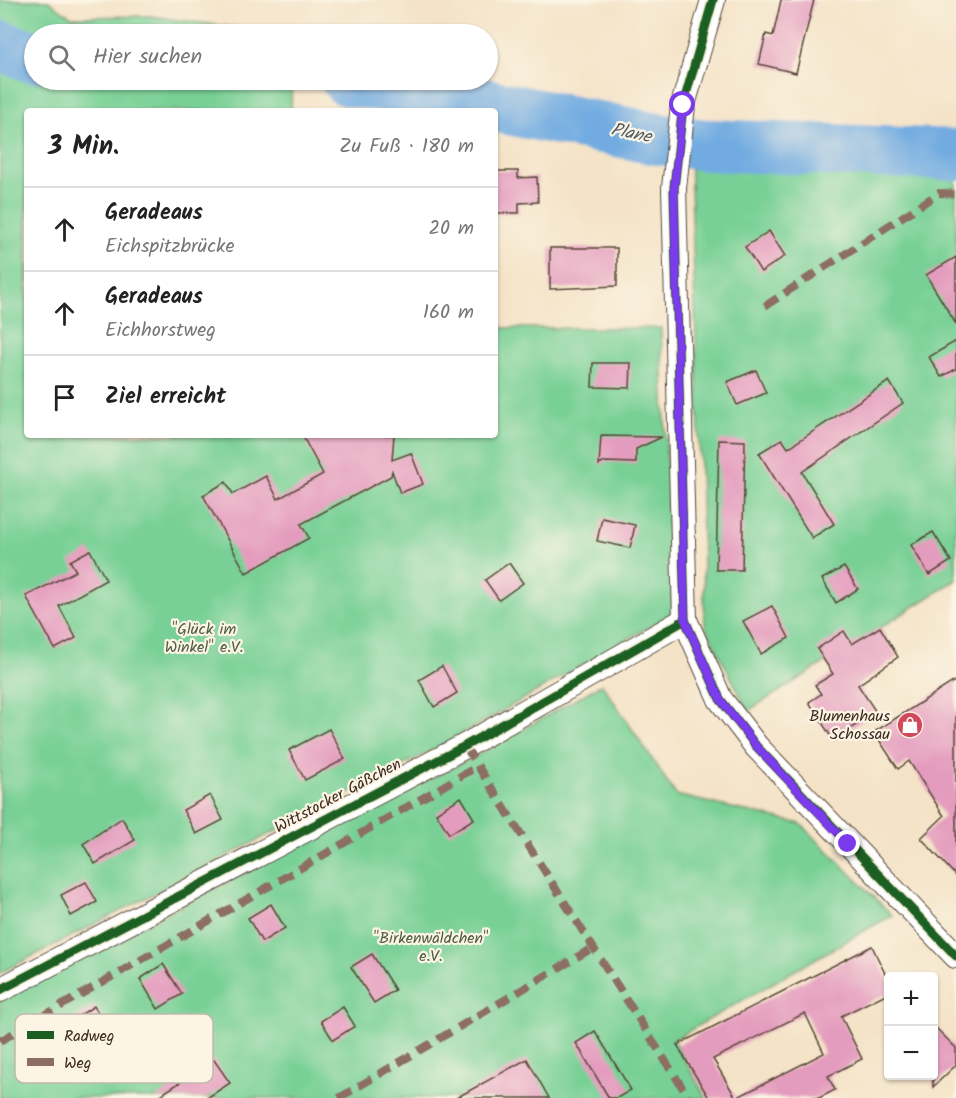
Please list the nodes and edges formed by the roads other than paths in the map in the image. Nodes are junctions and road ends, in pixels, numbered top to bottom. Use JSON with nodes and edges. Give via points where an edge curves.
{"nodes":[{"id":1,"x":713,"y":0,"type":"edge"},
{"id":2,"x":685,"y":620,"type":"junction"},
{"id":3,"x":956,"y":956,"type":"edge"},
{"id":4,"x":0,"y":990,"type":"edge"}],
"edges":[{"from":1,"to":2,"type":"street","via":[[683,105],[674,188]]},
{"from":2,"to":3,"type":"street","via":[[720,699],[756,746]]},
{"from":2,"to":4,"type":"street","name":"Wittstocker Gäßchen","via":[[465,746]]}]}
